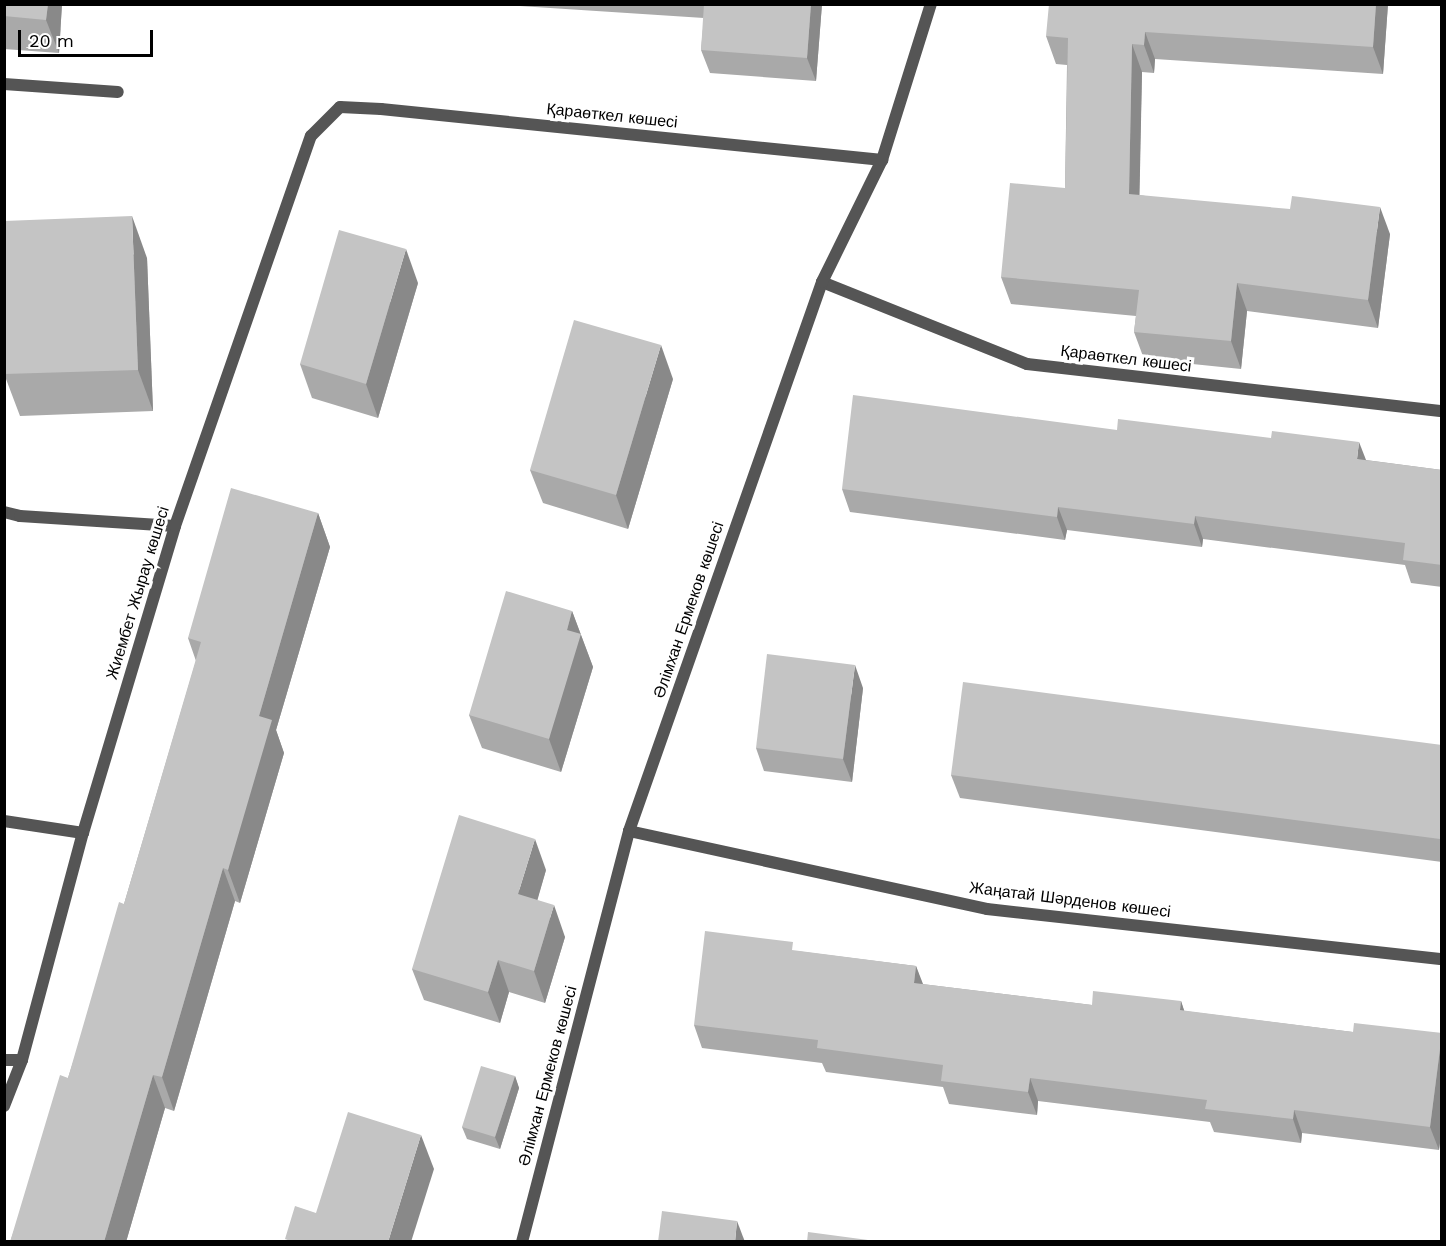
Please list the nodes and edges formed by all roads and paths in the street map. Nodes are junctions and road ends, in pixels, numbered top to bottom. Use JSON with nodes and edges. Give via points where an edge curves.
{"nodes":[{"id":1,"x":931,"y":4,"type":"edge"},
{"id":2,"x":4,"y":84,"type":"edge"},
{"id":3,"x":118,"y":92,"type":"dead end"},
{"id":4,"x":340,"y":107,"type":"joint"},
{"id":5,"x":882,"y":160,"type":"junction"},
{"id":6,"x":822,"y":282,"type":"junction"},
{"id":7,"x":1442,"y":411,"type":"edge"},
{"id":8,"x":4,"y":512,"type":"edge"},
{"id":9,"x":175,"y":526,"type":"junction"},
{"id":10,"x":4,"y":821,"type":"edge"},
{"id":11,"x":629,"y":831,"type":"junction"},
{"id":12,"x":83,"y":832,"type":"junction"},
{"id":13,"x":1442,"y":959,"type":"edge"},
{"id":14,"x":4,"y":1060,"type":"edge"},
{"id":15,"x":22,"y":1060,"type":"junction"},
{"id":16,"x":4,"y":1106,"type":"edge"},
{"id":17,"x":522,"y":1242,"type":"edge"}],
"edges":[{"from":1,"to":5,"type":"street","name":"Әлімхан Ермеков көшесі"},
{"from":2,"to":3,"type":"street"},
{"from":4,"to":5,"type":"street","name":"Қараөткел көшесі"},
{"from":4,"to":9,"type":"street","name":"Жиембет Жырау көшесі","via":[[311,136]]},
{"from":5,"to":6,"type":"street","name":"Әлімхан Ермеков көшесі"},
{"from":6,"to":7,"type":"street","name":"Қараөткел көшесі","via":[[1027,364]]},
{"from":6,"to":11,"type":"street","name":"Әлімхан Ермеков көшесі"},
{"from":8,"to":9,"type":"street"},
{"from":9,"to":12,"type":"street","name":"Жиембет Жырау көшесі"},
{"from":10,"to":12,"type":"street"},
{"from":11,"to":13,"type":"street","name":"Жаңатай Шәрденов көшесі","via":[[987,909]]},
{"from":11,"to":17,"type":"street","name":"Әлімхан Ермеков көшесі"},
{"from":12,"to":15,"type":"street","name":"Жиембет Жырау көшесі"},
{"from":14,"to":15,"type":"street"},
{"from":15,"to":16,"type":"street","name":"Жиембет Жырау көшесі"}]}
